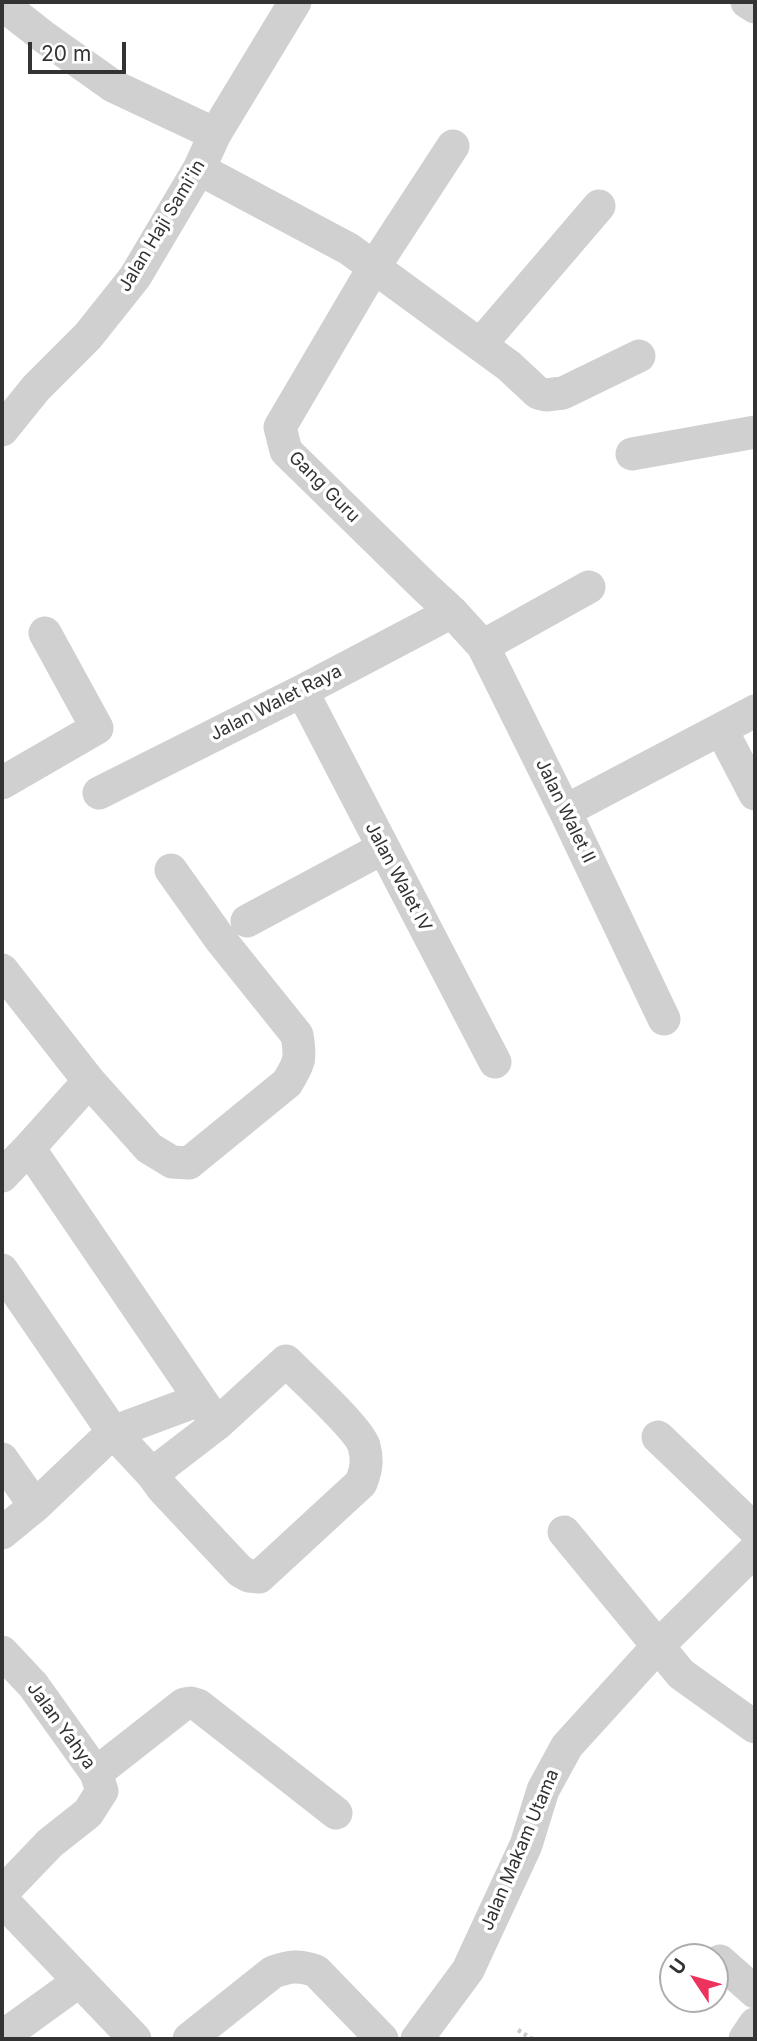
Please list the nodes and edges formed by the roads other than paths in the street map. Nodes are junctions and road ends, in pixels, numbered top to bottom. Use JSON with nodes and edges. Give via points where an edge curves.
{"nodes":[{"id":1,"x":295,"y":2,"type":"edge"},
{"id":2,"x":747,"y":2,"type":"edge"},
{"id":3,"x":2,"y":4,"type":"edge"},
{"id":4,"x":755,"y":7,"type":"edge"},
{"id":5,"x":215,"y":134,"type":"junction"},
{"id":6,"x":453,"y":146,"type":"dead end"},
{"id":7,"x":199,"y":169,"type":"junction"},
{"id":8,"x":600,"y":206,"type":"dead end"},
{"id":9,"x":374,"y":267,"type":"junction"},
{"id":10,"x":480,"y":345,"type":"junction"},
{"id":11,"x":639,"y":356,"type":"dead end"},
{"id":12,"x":2,"y":430,"type":"edge"},
{"id":13,"x":755,"y":432,"type":"edge"},
{"id":14,"x":632,"y":454,"type":"dead end"},
{"id":15,"x":589,"y":587,"type":"dead end"},
{"id":16,"x":452,"y":612,"type":"junction"},
{"id":17,"x":45,"y":633,"type":"dead end"},
{"id":18,"x":482,"y":646,"type":"junction"},
{"id":19,"x":302,"y":691,"type":"junction"},
{"id":20,"x":755,"y":711,"type":"edge"},
{"id":21,"x":721,"y":730,"type":"junction"},
{"id":22,"x":2,"y":783,"type":"edge"},
{"id":23,"x":99,"y":793,"type":"dead end"},
{"id":24,"x":755,"y":794,"type":"edge"},
{"id":25,"x":565,"y":810,"type":"junction"},
{"id":26,"x":383,"y":848,"type":"junction"},
{"id":27,"x":171,"y":870,"type":"dead end"},
{"id":28,"x":247,"y":921,"type":"dead end"},
{"id":29,"x":2,"y":970,"type":"edge"},
{"id":30,"x":664,"y":1019,"type":"dead end"},
{"id":31,"x":495,"y":1062,"type":"dead end"},
{"id":32,"x":89,"y":1081,"type":"junction"},
{"id":33,"x":29,"y":1148,"type":"junction"},
{"id":34,"x":2,"y":1175,"type":"edge"},
{"id":35,"x":2,"y":1270,"type":"edge"},
{"id":36,"x":208,"y":1412,"type":"junction"},
{"id":37,"x":113,"y":1432,"type":"junction"},
{"id":38,"x":658,"y":1437,"type":"dead end"},
{"id":39,"x":2,"y":1459,"type":"edge"},
{"id":40,"x":152,"y":1474,"type":"junction"},
{"id":41,"x":35,"y":1506,"type":"junction"},
{"id":42,"x":755,"y":1530,"type":"edge"},
{"id":43,"x":564,"y":1532,"type":"dead end"},
{"id":44,"x":2,"y":1533,"type":"edge"},
{"id":45,"x":755,"y":1550,"type":"edge"},
{"id":46,"x":658,"y":1646,"type":"junction"},
{"id":47,"x":2,"y":1652,"type":"edge"},
{"id":48,"x":755,"y":1727,"type":"edge"},
{"id":49,"x":96,"y":1773,"type":"junction"},
{"id":50,"x":336,"y":1812,"type":"dead end"},
{"id":51,"x":2,"y":1893,"type":"edge"},
{"id":52,"x":2,"y":1900,"type":"edge"},
{"id":53,"x":729,"y":1969,"type":"edge"},
{"id":54,"x":78,"y":1982,"type":"junction"},
{"id":55,"x":755,"y":1992,"type":"edge"},
{"id":56,"x":755,"y":2024,"type":"edge"},
{"id":57,"x":2,"y":2037,"type":"edge"},
{"id":58,"x":135,"y":2039,"type":"edge"},
{"id":59,"x":189,"y":2039,"type":"edge"},
{"id":60,"x":382,"y":2039,"type":"edge"},
{"id":61,"x":417,"y":2039,"type":"edge"},
{"id":62,"x":745,"y":2039,"type":"edge"}],
"edges":[{"from":1,"to":5,"type":"street","name":"Jalan Haji Sami'in"},
{"from":2,"to":4,"type":"street"},
{"from":3,"to":5,"type":"street","via":[[114,86]]},
{"from":5,"to":7,"type":"street","name":"Jalan Haji Sami'in"},
{"from":6,"to":9,"type":"street","name":"Gang Guru"},
{"from":7,"to":9,"type":"street"},
{"from":7,"to":12,"type":"street","name":"Jalan Haji Sami'in","via":[[135,276],[88,336]]},
{"from":8,"to":10,"type":"street"},
{"from":9,"to":10,"type":"street"},
{"from":9,"to":16,"type":"street","name":"Gang Guru","via":[[279,427],[286,452]]},
{"from":10,"to":11,"type":"street","via":[[546,395],[563,393]]},
{"from":13,"to":14,"type":"street"},
{"from":15,"to":18,"type":"street"},
{"from":16,"to":18,"type":"street","name":"Jalan Walet II"},
{"from":16,"to":19,"type":"street","name":"Jalan Walet Raya"},
{"from":17,"to":22,"type":"street","via":[[97,728]]},
{"from":18,"to":25,"type":"street","name":"Jalan Walet II"},
{"from":19,"to":23,"type":"street","name":"Jalan Walet Raya"},
{"from":19,"to":26,"type":"street","name":"Jalan Walet IV"},
{"from":20,"to":21,"type":"street"},
{"from":21,"to":24,"type":"street"},
{"from":21,"to":25,"type":"street"},
{"from":25,"to":30,"type":"street","name":"Jalan Walet II"},
{"from":26,"to":28,"type":"street"},
{"from":26,"to":31,"type":"street","name":"Jalan Walet IV"},
{"from":27,"to":32,"type":"street","via":[[297,1035],[298,1066],[288,1083],[189,1163],[172,1162],[149,1148]]},
{"from":29,"to":32,"type":"street"},
{"from":32,"to":33,"type":"street"},
{"from":33,"to":34,"type":"street"},
{"from":33,"to":36,"type":"street"},
{"from":35,"to":37,"type":"street"},
{"from":36,"to":37,"type":"street"},
{"from":36,"to":40,"type":"street"},
{"from":36,"to":40,"type":"street","via":[[286,1362],[363,1443],[368,1465],[361,1483],[259,1577],[240,1571]]},
{"from":37,"to":40,"type":"street"},
{"from":37,"to":41,"type":"street"},
{"from":38,"to":42,"type":"street"},
{"from":39,"to":41,"type":"street"},
{"from":41,"to":44,"type":"street"},
{"from":43,"to":46,"type":"street"},
{"from":45,"to":46,"type":"street","name":"Jalan Makam Utama"},
{"from":46,"to":48,"type":"street","via":[[681,1674]]},
{"from":46,"to":61,"type":"street","name":"Jalan Makam Utama","via":[[568,1746],[543,1790],[526,1845],[468,1970]]},
{"from":47,"to":49,"type":"street","name":"Jalan Yahya","via":[[33,1685]]},
{"from":49,"to":50,"type":"street","via":[[184,1704],[198,1704]]},
{"from":49,"to":51,"type":"street","name":"Jalan Yahya","via":[[102,1791],[88,1813],[50,1843]]},
{"from":52,"to":54,"type":"street"},
{"from":53,"to":55,"type":"street"},
{"from":54,"to":57,"type":"street"},
{"from":54,"to":58,"type":"street"},
{"from":56,"to":62,"type":"street"},
{"from":59,"to":60,"type":"street","via":[[274,1972],[302,1966],[316,1971]]}]}
